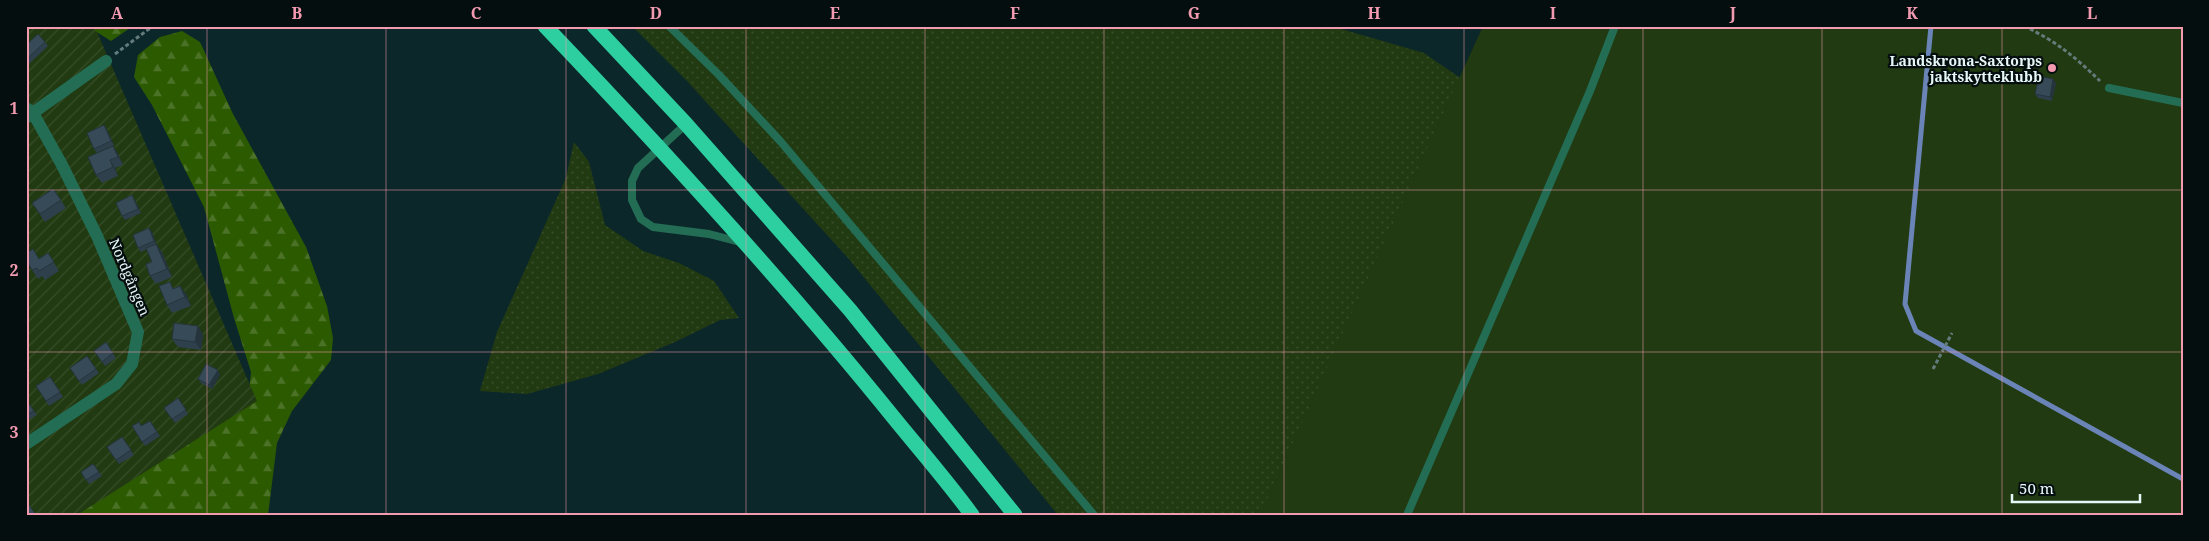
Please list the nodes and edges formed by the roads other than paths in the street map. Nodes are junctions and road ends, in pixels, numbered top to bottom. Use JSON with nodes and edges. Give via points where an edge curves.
{"nodes":[{"id":1,"x":545,"y":26,"type":"edge"},
{"id":2,"x":594,"y":26,"type":"edge"},
{"id":3,"x":669,"y":26,"type":"edge"},
{"id":4,"x":1615,"y":26,"type":"edge"},
{"id":5,"x":106,"y":61,"type":"road end"},
{"id":6,"x":2109,"y":88,"type":"road end"},
{"id":7,"x":2183,"y":103,"type":"edge"},
{"id":8,"x":28,"y":113,"type":"edge"},
{"id":9,"x":686,"y":124,"type":"junction"},
{"id":10,"x":660,"y":147,"type":"junction"},
{"id":11,"x":749,"y":245,"type":"junction"},
{"id":12,"x":26,"y":444,"type":"edge"},
{"id":13,"x":972,"y":515,"type":"edge"},
{"id":14,"x":1015,"y":515,"type":"edge"},
{"id":15,"x":1094,"y":515,"type":"edge"},
{"id":16,"x":1407,"y":515,"type":"edge"}],
"edges":[{"from":1,"to":10,"type":"highway"},
{"from":2,"to":9,"type":"highway"},
{"from":3,"to":15,"type":"lane","via":[[781,142]]},
{"from":4,"to":16,"type":"lane"},
{"from":5,"to":8,"type":"street"},
{"from":6,"to":7,"type":"lane"},
{"from":8,"to":12,"type":"street","name":"Nordgången","via":[[62,165],[138,332],[132,364],[116,384]]},
{"from":9,"to":10,"type":"lane"},
{"from":9,"to":14,"type":"highway","via":[[850,310]]},
{"from":10,"to":11,"type":"highway"},
{"from":10,"to":11,"type":"lane","via":[[638,168],[632,181],[632,200],[641,219],[653,227],[709,234]]},
{"from":11,"to":13,"type":"highway","via":[[822,329]]}]}
